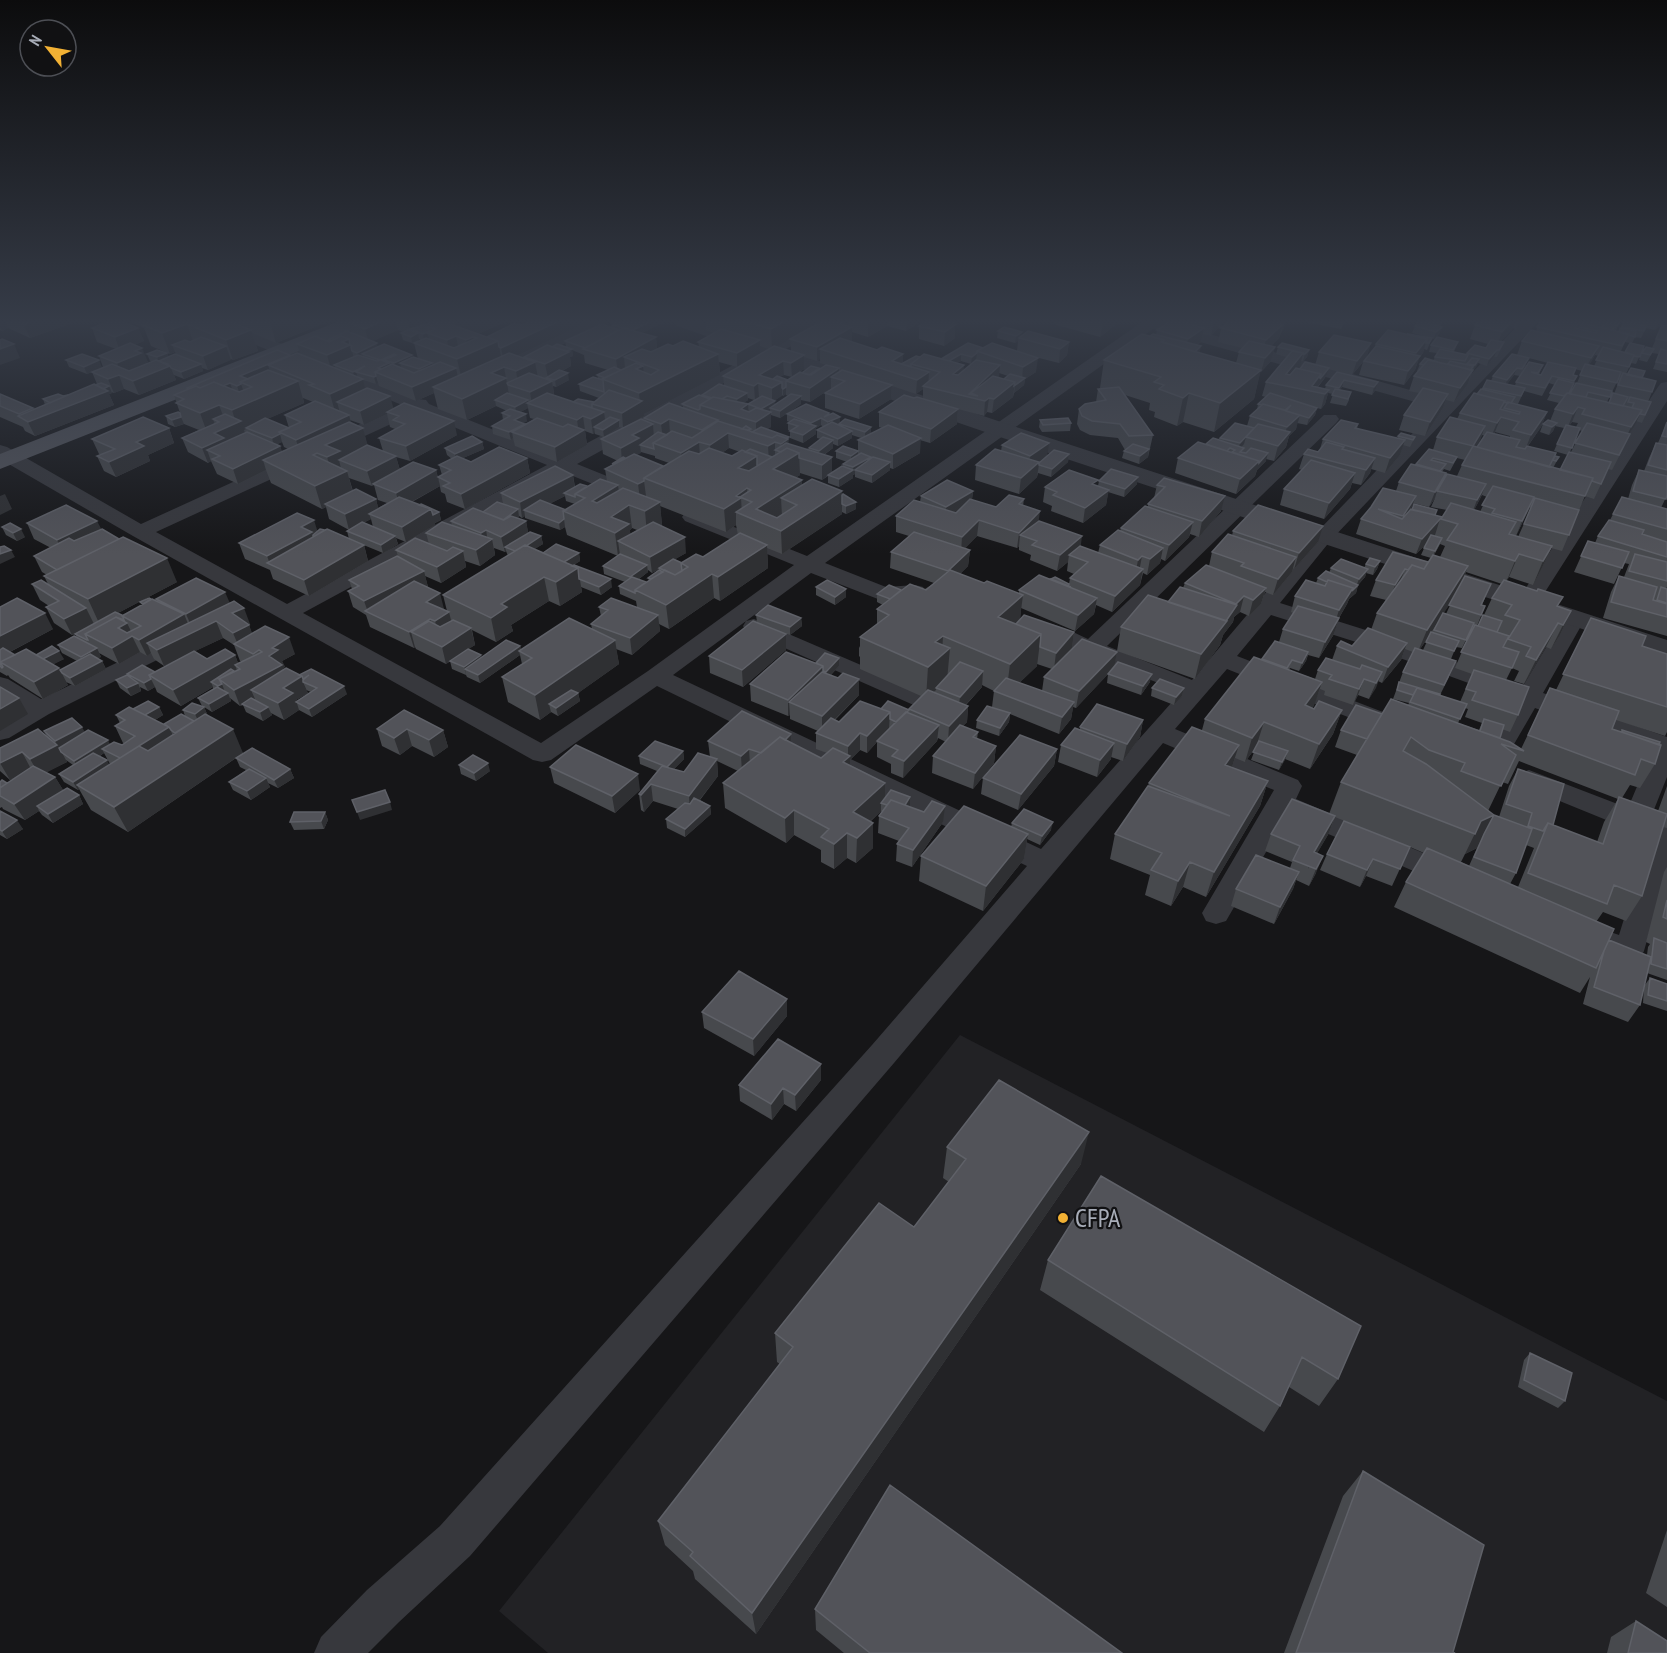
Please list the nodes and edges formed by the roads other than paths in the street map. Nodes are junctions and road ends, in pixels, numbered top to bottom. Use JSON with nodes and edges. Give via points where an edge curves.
{"nodes":[{"id":1,"x":155,"y":399,"type":"edge"},
{"id":2,"x":404,"y":399,"type":"edge"},
{"id":3,"x":430,"y":399,"type":"edge"},
{"id":4,"x":682,"y":399,"type":"edge"},
{"id":5,"x":910,"y":399,"type":"edge"},
{"id":6,"x":1042,"y":399,"type":"edge"},
{"id":7,"x":1424,"y":399,"type":"edge"},
{"id":8,"x":1456,"y":399,"type":"edge"},
{"id":9,"x":1659,"y":399,"type":"edge"},
{"id":10,"x":418,"y":405,"type":"junction"},
{"id":11,"x":1449,"y":406,"type":"junction"},
{"id":12,"x":1330,"y":419,"type":"dead end"},
{"id":13,"x":999,"y":429,"type":"junction"},
{"id":14,"x":4,"y":457,"type":"edge"},
{"id":15,"x":562,"y":464,"type":"junction"},
{"id":16,"x":647,"y":499,"type":"edge"},
{"id":17,"x":1240,"y":508,"type":"junction"},
{"id":18,"x":680,"y":512,"type":"edge"},
{"id":19,"x":140,"y":532,"type":"junction"},
{"id":20,"x":1324,"y":536,"type":"junction"},
{"id":21,"x":808,"y":564,"type":"junction"},
{"id":22,"x":940,"y":592,"type":"edge"},
{"id":23,"x":261,"y":599,"type":"junction"},
{"id":24,"x":1527,"y":603,"type":"junction"},
{"id":25,"x":1267,"y":606,"type":"junction"},
{"id":26,"x":240,"y":609,"type":"edge"},
{"id":27,"x":286,"y":613,"type":"junction"},
{"id":28,"x":734,"y":618,"type":"junction"},
{"id":29,"x":1016,"y":619,"type":"edge"},
{"id":30,"x":1574,"y":619,"type":"junction"},
{"id":31,"x":198,"y":630,"type":"edge"},
{"id":32,"x":1093,"y":647,"type":"junction"},
{"id":33,"x":1667,"y":649,"type":"edge"},
{"id":34,"x":1223,"y":659,"type":"junction"},
{"id":35,"x":656,"y":675,"type":"junction"},
{"id":36,"x":0,"y":684,"type":"edge"},
{"id":37,"x":1196,"y":690,"type":"junction"},
{"id":38,"x":1529,"y":697,"type":"junction"},
{"id":39,"x":40,"y":709,"type":"junction"},
{"id":40,"x":964,"y":719,"type":"edge"},
{"id":41,"x":0,"y":732,"type":"edge"},
{"id":42,"x":1160,"y":732,"type":"junction"},
{"id":43,"x":1414,"y":734,"type":"edge"},
{"id":44,"x":1667,"y":746,"type":"edge"},
{"id":45,"x":1281,"y":803,"type":"junction"},
{"id":46,"x":1636,"y":821,"type":"junction"},
{"id":47,"x":1666,"y":833,"type":"edge"},
{"id":48,"x":1045,"y":863,"type":"junction"},
{"id":49,"x":1477,"y":886,"type":"edge"},
{"id":50,"x":1216,"y":913,"type":"dead end"},
{"id":51,"x":1575,"y":928,"type":"edge"},
{"id":52,"x":338,"y":1653,"type":"edge"}],
"edges":[{"from":1,"to":14,"type":"main road"},
{"from":2,"to":10,"type":"street"},
{"from":3,"to":10,"type":"street"},
{"from":4,"to":15,"type":"street"},
{"from":5,"to":13,"type":"street"},
{"from":6,"to":13,"type":"street"},
{"from":7,"to":11,"type":"street"},
{"from":8,"to":11,"type":"street"},
{"from":9,"to":24,"type":"street"},
{"from":10,"to":15,"type":"street"},
{"from":10,"to":19,"type":"street"},
{"from":11,"to":20,"type":"street"},
{"from":12,"to":17,"type":"street"},
{"from":13,"to":17,"type":"street"},
{"from":13,"to":21,"type":"street"},
{"from":14,"to":19,"type":"street"},
{"from":15,"to":16,"type":"street"},
{"from":15,"to":27,"type":"street"},
{"from":17,"to":20,"type":"street"},
{"from":17,"to":32,"type":"street"},
{"from":18,"to":21,"type":"street"},
{"from":19,"to":23,"type":"street"},
{"from":20,"to":24,"type":"street"},
{"from":20,"to":25,"type":"street"},
{"from":21,"to":22,"type":"street","via":[[882,594]]},
{"from":21,"to":28,"type":"street"},
{"from":23,"to":26,"type":"street"},
{"from":23,"to":27,"type":"street"},
{"from":24,"to":30,"type":"street"},
{"from":25,"to":34,"type":"street"},
{"from":25,"to":38,"type":"street"},
{"from":27,"to":35,"type":"street","via":[[542,754]]},
{"from":28,"to":35,"type":"street"},
{"from":28,"to":40,"type":"street"},
{"from":29,"to":32,"type":"street"},
{"from":30,"to":33,"type":"street"},
{"from":30,"to":38,"type":"street"},
{"from":31,"to":39,"type":"street"},
{"from":32,"to":37,"type":"street"},
{"from":34,"to":37,"type":"street"},
{"from":34,"to":43,"type":"street"},
{"from":35,"to":48,"type":"street"},
{"from":36,"to":39,"type":"street"},
{"from":37,"to":42,"type":"street"},
{"from":38,"to":44,"type":"street"},
{"from":38,"to":46,"type":"street","via":[[1479,759]]},
{"from":39,"to":41,"type":"street"},
{"from":42,"to":45,"type":"street","via":[[1288,786]]},
{"from":42,"to":48,"type":"street"},
{"from":44,"to":46,"type":"street"},
{"from":45,"to":49,"type":"street"},
{"from":45,"to":50,"type":"street"},
{"from":46,"to":47,"type":"street"},
{"from":47,"to":51,"type":"street","via":[[1629,951]]},
{"from":48,"to":52,"type":"street","via":[[875,1063],[455,1541]]}]}
